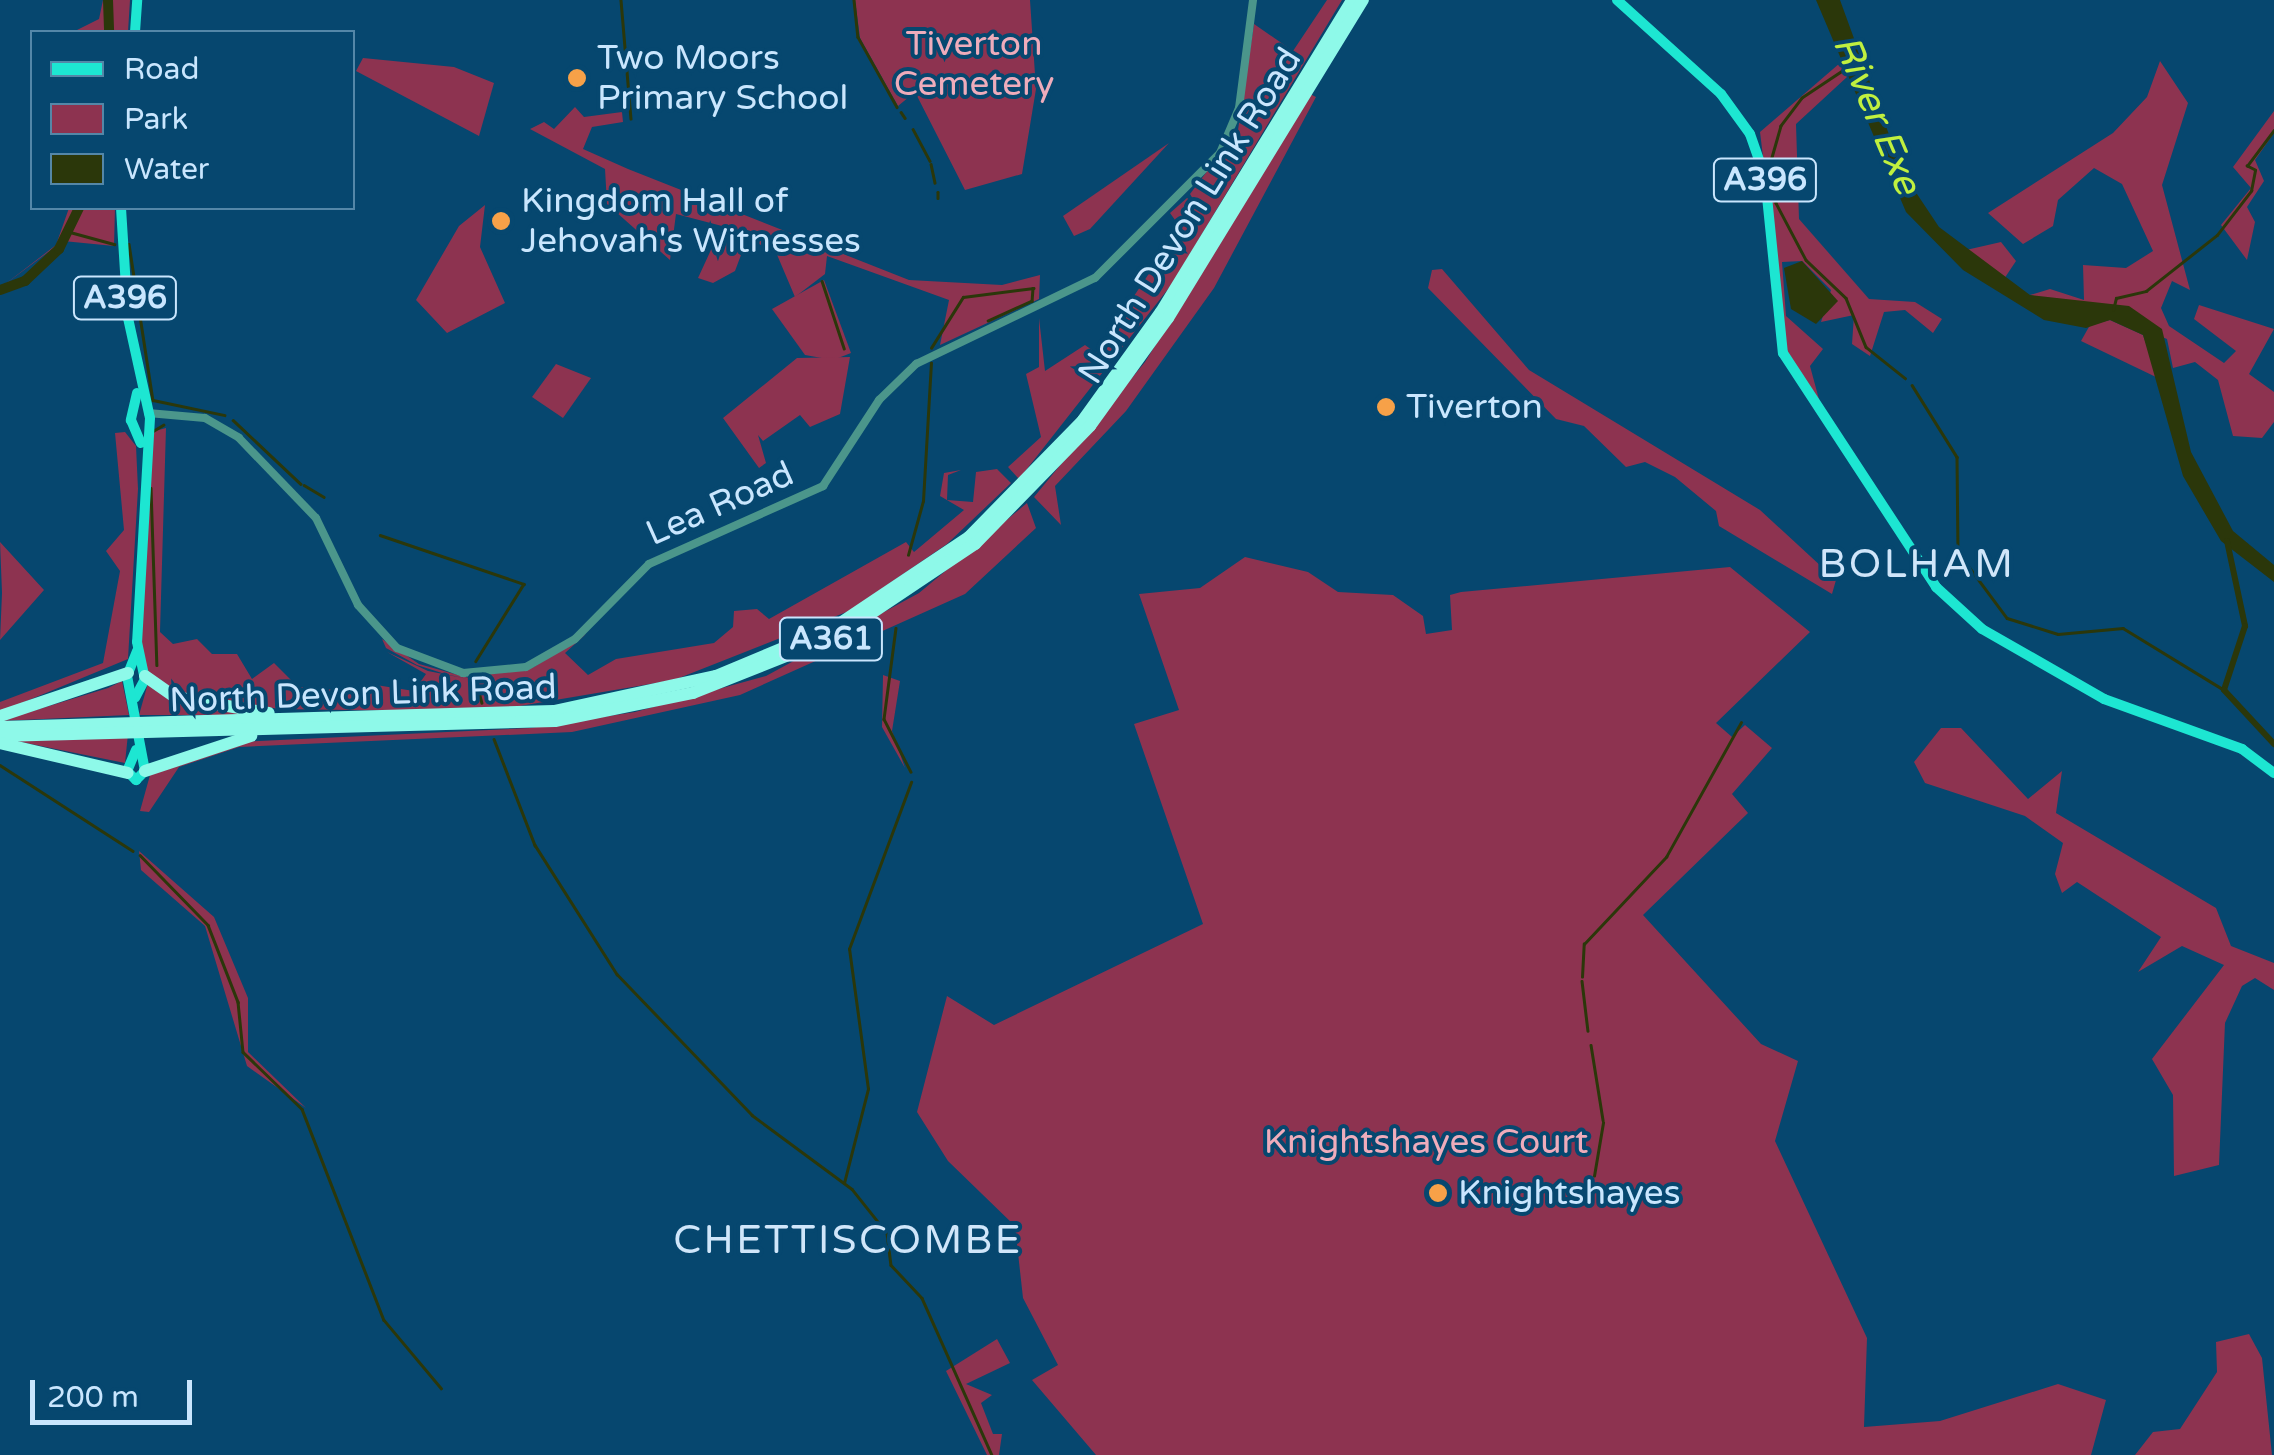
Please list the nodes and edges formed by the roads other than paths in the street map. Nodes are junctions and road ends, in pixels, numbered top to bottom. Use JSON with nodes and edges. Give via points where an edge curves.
{"nodes":[{"id":1,"x":136,"y":0,"type":"edge"},
{"id":2,"x":1253,"y":0,"type":"edge"},
{"id":3,"x":1352,"y":0,"type":"edge"},
{"id":4,"x":1363,"y":0,"type":"edge"},
{"id":5,"x":1617,"y":0,"type":"edge"},
{"id":6,"x":135,"y":30,"type":"edge"},
{"id":7,"x":121,"y":210,"type":"edge"},
{"id":8,"x":144,"y":419,"type":"junction"},
{"id":9,"x":136,"y":676,"type":"junction"},
{"id":10,"x":0,"y":716,"type":"edge"},
{"id":11,"x":336,"y":720,"type":"junction"},
{"id":12,"x":0,"y":727,"type":"edge"},
{"id":13,"x":292,"y":729,"type":"junction"},
{"id":14,"x":0,"y":736,"type":"edge"},
{"id":15,"x":0,"y":744,"type":"edge"},
{"id":16,"x":136,"y":747,"type":"junction"},
{"id":17,"x":145,"y":771,"type":"junction"},
{"id":18,"x":2274,"y":772,"type":"edge"},
{"id":19,"x":128,"y":774,"type":"junction"}],
"edges":[{"from":1,"to":6,"type":"main road"},
{"from":2,"to":8,"type":"street","name":"Lea Road","via":[[1240,99],[1220,153],[1095,278],[916,364],[879,400],[814,493],[649,564],[575,639],[526,666],[463,673],[396,648],[358,605],[316,518],[239,438],[205,418]]},
{"from":3,"to":11,"type":"highway","name":"North Devon Link Road","number":"A361","via":[[1100,398],[1009,502],[917,576],[790,648],[666,691],[527,714]]},
{"from":4,"to":13,"type":"highway","name":"North Devon Link Road","number":"A361","via":[[1108,404],[1015,509],[922,584],[793,657],[653,704],[528,724]]},
{"from":5,"to":18,"type":"main road","number":"A396","via":[[1726,99],[1755,144],[1773,320],[1799,383],[1929,579],[1971,621],[2139,717],[2242,748]]},
{"from":7,"to":8,"type":"main road","number":"A396"},
{"from":8,"to":9,"type":"main road","number":"A396"},
{"from":9,"to":10,"type":"highway"},
{"from":9,"to":11,"type":"highway","via":[[188,700]]},
{"from":9,"to":16,"type":"main road","number":"A396"},
{"from":11,"to":12,"type":"highway","name":"North Devon Link Road","number":"A361"},
{"from":13,"to":14,"type":"highway","name":"North Devon Link Road","number":"A361"},
{"from":13,"to":17,"type":"highway","via":[[204,745]]},
{"from":15,"to":19,"type":"highway"},
{"from":16,"to":17,"type":"main road","number":"A396"},
{"from":16,"to":19,"type":"main road","number":"A396"},
{"from":17,"to":19,"type":"main road","via":[[136,780]]}]}
